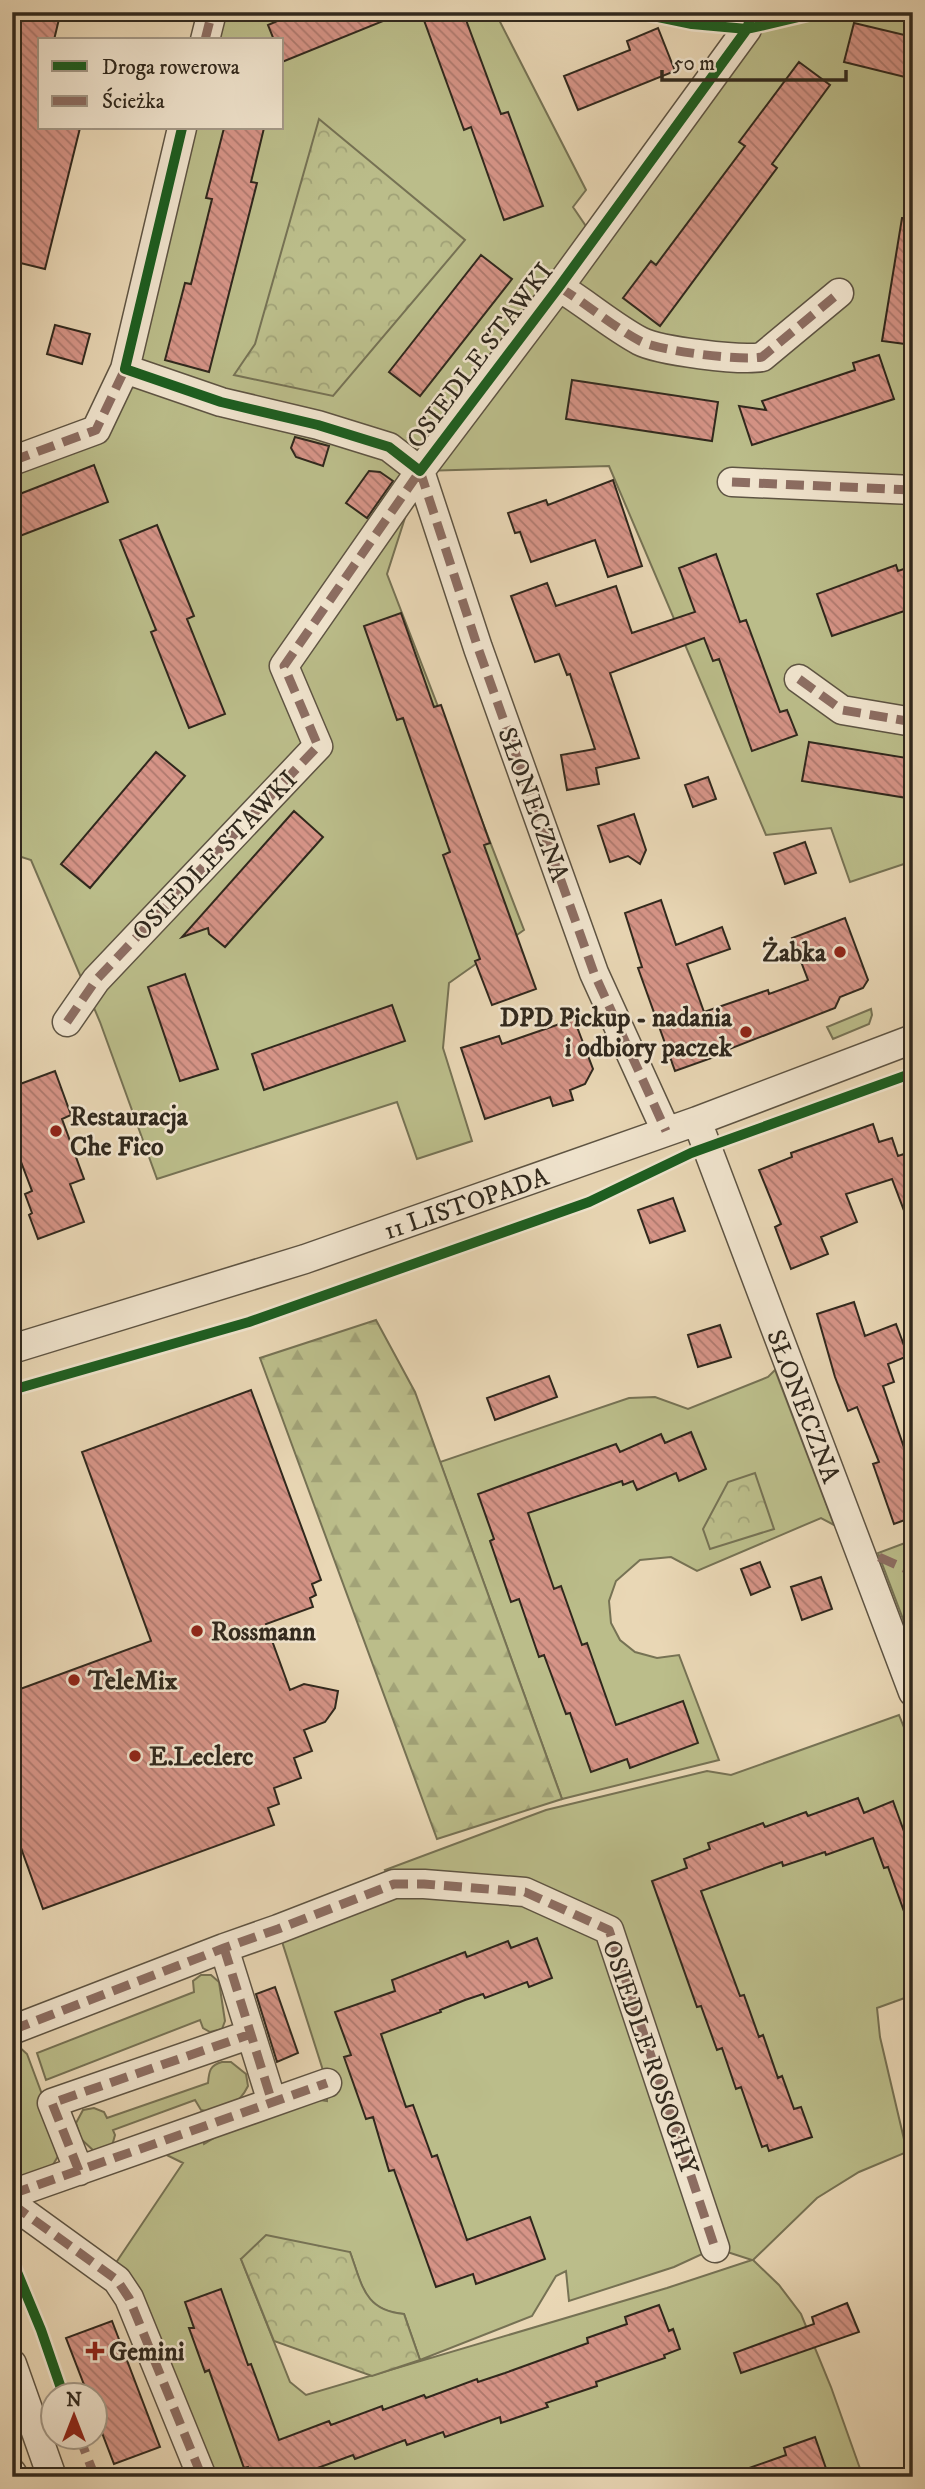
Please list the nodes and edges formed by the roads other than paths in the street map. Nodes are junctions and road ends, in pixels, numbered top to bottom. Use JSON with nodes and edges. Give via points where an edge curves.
{"nodes":[{"id":1,"x":212,"y":12,"type":"edge"},
{"id":2,"x":752,"y":12,"type":"edge"},
{"id":3,"x":206,"y":38,"type":"edge"},
{"id":4,"x":182,"y":130,"type":"edge"},
{"id":5,"x":559,"y":287,"type":"junction"},
{"id":6,"x":839,"y":293,"type":"dead end"},
{"id":7,"x":125,"y":369,"type":"junction"},
{"id":8,"x":12,"y":461,"type":"edge"},
{"id":9,"x":420,"y":471,"type":"junction"},
{"id":10,"x":732,"y":482,"type":"dead end"},
{"id":11,"x":913,"y":490,"type":"edge"},
{"id":12,"x":799,"y":679,"type":"dead end"},
{"id":13,"x":913,"y":722,"type":"edge"},
{"id":14,"x":67,"y":1022,"type":"dead end"},
{"id":15,"x":913,"y":1039,"type":"edge"},
{"id":16,"x":697,"y":1121,"type":"junction"},
{"id":17,"x":666,"y":1130,"type":"junction"},
{"id":18,"x":13,"y":1349,"type":"edge"},
{"id":19,"x":913,"y":1692,"type":"edge"},
{"id":20,"x":224,"y":1948,"type":"junction"},
{"id":21,"x":12,"y":2030,"type":"edge"},
{"id":22,"x":251,"y":2034,"type":"junction"},
{"id":23,"x":327,"y":2083,"type":"dead end"},
{"id":24,"x":272,"y":2102,"type":"junction"},
{"id":25,"x":79,"y":2171,"type":"junction"},
{"id":26,"x":12,"y":2194,"type":"edge"},
{"id":27,"x":12,"y":2204,"type":"edge"},
{"id":28,"x":716,"y":2248,"type":"dead end"},
{"id":29,"x":12,"y":2364,"type":"edge"},
{"id":30,"x":52,"y":2477,"type":"edge"},
{"id":31,"x":202,"y":2477,"type":"edge"}],
"edges":[{"from":1,"to":3,"type":"street"},
{"from":2,"to":5,"type":"street","name":"OSIEDLE STAWKI","via":[[747,29]]},
{"from":4,"to":7,"type":"street"},
{"from":5,"to":6,"type":"street","name":"OSIEDLE STAWKI","via":[[642,342],[748,359],[762,357]]},
{"from":5,"to":9,"type":"street","name":"OSIEDLE STAWKI"},
{"from":7,"to":8,"type":"street","via":[[96,430]]},
{"from":7,"to":9,"type":"street","name":"OSIEDLE STAWKI","via":[[221,402],[389,447]]},
{"from":9,"to":14,"type":"street","name":"OSIEDLE STAWKI","via":[[284,666],[318,746],[96,979]]},
{"from":9,"to":17,"type":"street","name":"SŁONECZNA","via":[[594,972]]},
{"from":10,"to":11,"type":"street"},
{"from":12,"to":13,"type":"street","via":[[842,710]]},
{"from":15,"to":16,"type":"street","name":"11 LISTOPADA"},
{"from":16,"to":17,"type":"street","name":"11 LISTOPADA"},
{"from":16,"to":19,"type":"street","name":"SŁONECZNA"},
{"from":17,"to":18,"type":"street","name":"11 LISTOPADA","via":[[305,1259]]},
{"from":20,"to":21,"type":"street","name":"OSIEDLE ROSOCHY"},
{"from":20,"to":22,"type":"street"},
{"from":20,"to":28,"type":"street","name":"OSIEDLE ROSOCHY","via":[[394,1884],[525,1892],[610,1930]]},
{"from":22,"to":24,"type":"street"},
{"from":22,"to":25,"type":"street","via":[[52,2103]]},
{"from":23,"to":24,"type":"street"},
{"from":24,"to":25,"type":"street"},
{"from":25,"to":26,"type":"street"},
{"from":27,"to":31,"type":"street","via":[[117,2280],[129,2298]]},
{"from":29,"to":30,"type":"street"}]}
